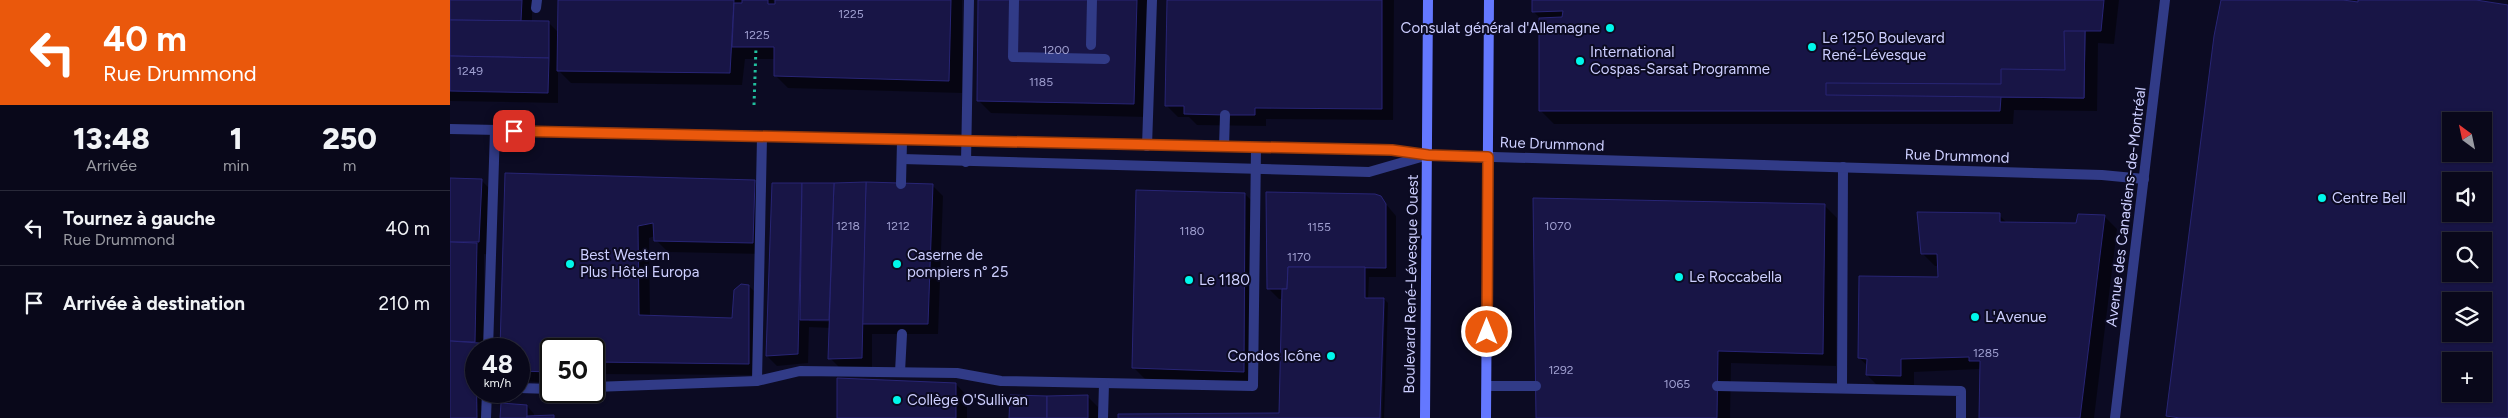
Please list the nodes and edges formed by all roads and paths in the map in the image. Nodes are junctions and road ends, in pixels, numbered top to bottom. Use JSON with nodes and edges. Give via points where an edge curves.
{"nodes":[{"id":1,"x":969,"y":0,"type":"edge"},
{"id":2,"x":1014,"y":0,"type":"edge"},
{"id":3,"x":1092,"y":0,"type":"edge"},
{"id":4,"x":1152,"y":0,"type":"edge"},
{"id":5,"x":1428,"y":0,"type":"edge"},
{"id":6,"x":1489,"y":0,"type":"edge"},
{"id":7,"x":2166,"y":0,"type":"edge"},
{"id":8,"x":1091,"y":45,"type":"dead end"},
{"id":9,"x":756,"y":47,"type":"dead end"},
{"id":10,"x":1105,"y":59,"type":"dead end"},
{"id":11,"x":754,"y":105,"type":"dead end"},
{"id":12,"x":1224,"y":115,"type":"dead end"},
{"id":13,"x":450,"y":129,"type":"edge"},
{"id":14,"x":495,"y":130,"type":"junction"},
{"id":15,"x":762,"y":137,"type":"junction"},
{"id":16,"x":902,"y":141,"type":"junction"},
{"id":17,"x":967,"y":142,"type":"junction"},
{"id":18,"x":1147,"y":146,"type":"junction"},
{"id":19,"x":1224,"y":147,"type":"junction"},
{"id":20,"x":1256,"y":148,"type":"junction"},
{"id":21,"x":1428,"y":155,"type":"junction"},
{"id":22,"x":1488,"y":157,"type":"junction"},
{"id":23,"x":902,"y":159,"type":"junction"},
{"id":24,"x":966,"y":162,"type":"junction"},
{"id":25,"x":1843,"y":167,"type":"junction"},
{"id":26,"x":1255,"y":169,"type":"junction"},
{"id":27,"x":2144,"y":179,"type":"junction"},
{"id":28,"x":901,"y":184,"type":"dead end"},
{"id":29,"x":902,"y":334,"type":"dead end"},
{"id":30,"x":488,"y":338,"type":"edge"},
{"id":31,"x":900,"y":372,"type":"junction"},
{"id":32,"x":757,"y":381,"type":"junction"},
{"id":33,"x":1104,"y":384,"type":"junction"},
{"id":34,"x":1487,"y":386,"type":"junction"},
{"id":35,"x":1536,"y":386,"type":"dead end"},
{"id":36,"x":1717,"y":386,"type":"dead end"},
{"id":37,"x":605,"y":387,"type":"edge"},
{"id":38,"x":1842,"y":388,"type":"junction"},
{"id":39,"x":487,"y":403,"type":"edge"},
{"id":40,"x":486,"y":418,"type":"edge"},
{"id":41,"x":1103,"y":418,"type":"edge"},
{"id":42,"x":1425,"y":418,"type":"edge"},
{"id":43,"x":1486,"y":418,"type":"edge"},
{"id":44,"x":1960,"y":418,"type":"edge"},
{"id":45,"x":2116,"y":418,"type":"edge"}],
"edges":[{"from":1,"to":17,"type":"street"},
{"from":2,"to":10,"type":"street","via":[[1013,57]]},
{"from":3,"to":8,"type":"street"},
{"from":4,"to":18,"type":"street"},
{"from":5,"to":21,"type":"main road","name":"Boulevard René-Lévesque Ouest"},
{"from":6,"to":22,"type":"main road"},
{"from":7,"to":27,"type":"street","name":"Avenue des Canadiens-de-Montréal"},
{"from":9,"to":11,"type":"path"},
{"from":12,"to":19,"type":"street"},
{"from":13,"to":14,"type":"street","name":"Rue Drummond"},
{"from":14,"to":15,"type":"street","name":"Rue Drummond"},
{"from":14,"to":30,"type":"street"},
{"from":15,"to":16,"type":"street","name":"Rue Drummond"},
{"from":15,"to":32,"type":"street"},
{"from":16,"to":17,"type":"street","name":"Rue Drummond"},
{"from":16,"to":23,"type":"street"},
{"from":17,"to":18,"type":"street","name":"Rue Drummond"},
{"from":17,"to":24,"type":"street"},
{"from":18,"to":19,"type":"street","name":"Rue Drummond"},
{"from":19,"to":20,"type":"street","name":"Rue Drummond"},
{"from":20,"to":21,"type":"street","name":"Rue Drummond","via":[[1392,150]]},
{"from":20,"to":26,"type":"street"},
{"from":21,"to":22,"type":"street","name":"Rue Drummond"},
{"from":21,"to":26,"type":"street","via":[[1369,172]]},
{"from":21,"to":42,"type":"main road","name":"Boulevard René-Lévesque Ouest"},
{"from":22,"to":25,"type":"street","name":"Rue Drummond"},
{"from":22,"to":34,"type":"main road"},
{"from":23,"to":24,"type":"street"},
{"from":23,"to":28,"type":"street"},
{"from":24,"to":26,"type":"street"},
{"from":25,"to":27,"type":"street","name":"Rue Drummond"},
{"from":25,"to":38,"type":"street"},
{"from":26,"to":33,"type":"street","via":[[1253,386]]},
{"from":27,"to":45,"type":"street","name":"Avenue des Canadiens-de-Montréal"},
{"from":29,"to":31,"type":"street"},
{"from":31,"to":32,"type":"street","via":[[800,371]]},
{"from":31,"to":33,"type":"street","via":[[957,373],[1001,381]]},
{"from":32,"to":37,"type":"street"},
{"from":33,"to":41,"type":"street"},
{"from":34,"to":35,"type":"street"},
{"from":34,"to":43,"type":"main road"},
{"from":36,"to":38,"type":"street"},
{"from":38,"to":44,"type":"street","via":[[1961,390]]},
{"from":39,"to":40,"type":"street"}]}
